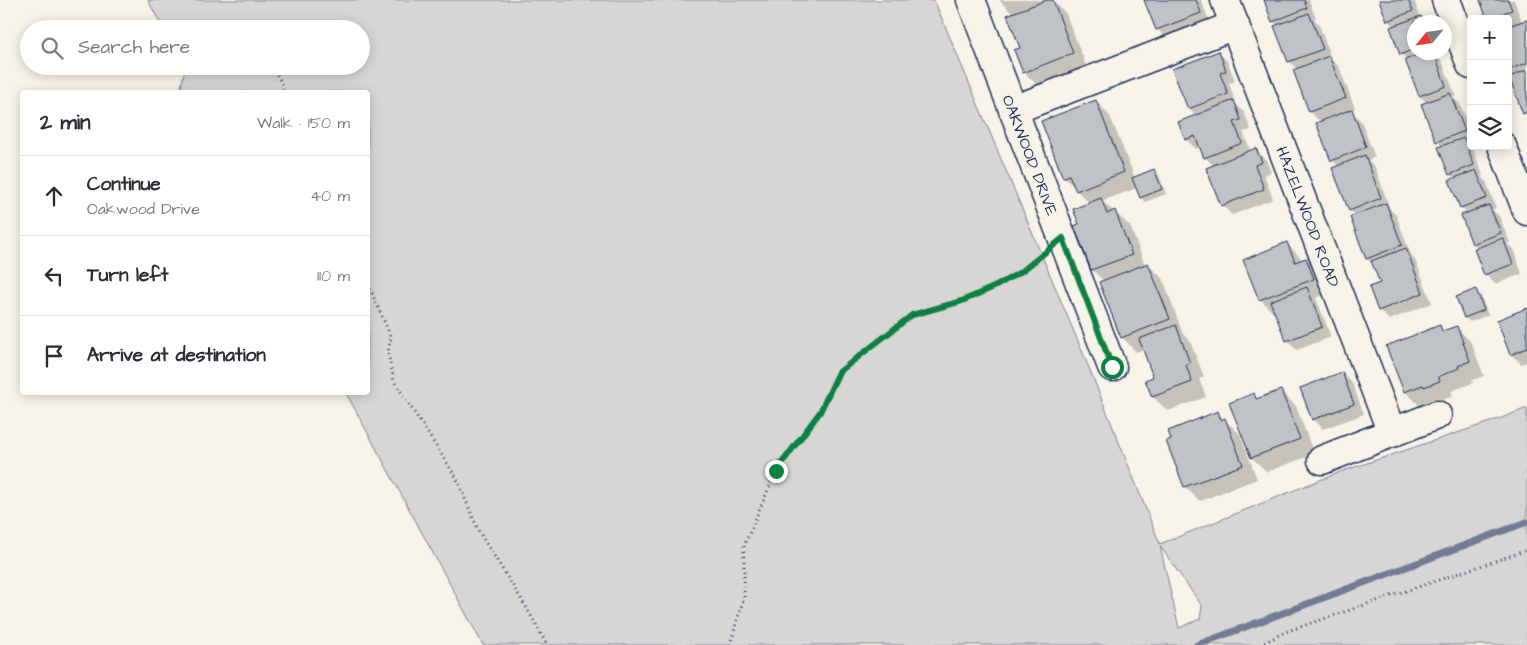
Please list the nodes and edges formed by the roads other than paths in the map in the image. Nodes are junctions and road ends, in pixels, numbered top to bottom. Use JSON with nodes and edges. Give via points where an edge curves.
{"nodes":[{"id":1,"x":971,"y":0,"type":"edge"},
{"id":2,"x":1225,"y":0,"type":"edge"},
{"id":3,"x":1446,"y":0,"type":"edge"},
{"id":4,"x":1235,"y":25,"type":"junction"},
{"id":5,"x":1469,"y":60,"type":"edge"},
{"id":6,"x":1013,"y":110,"type":"junction"},
{"id":7,"x":1504,"y":150,"type":"edge"},
{"id":8,"x":1527,"y":211,"type":"edge"},
{"id":9,"x":1112,"y":367,"type":"dead end"},
{"id":10,"x":1437,"y":415,"type":"dead end"},
{"id":11,"x":1392,"y":433,"type":"junction"},
{"id":12,"x":1322,"y":460,"type":"dead end"}],
"edges":[{"from":1,"to":6,"type":"street","name":"OAKWOOD DRIVE"},
{"from":2,"to":4,"type":"street","name":"HAZELWOOD ROAD"},
{"from":3,"to":5,"type":"street"},
{"from":4,"to":6,"type":"street"},
{"from":4,"to":11,"type":"street","name":"HAZELWOOD ROAD"},
{"from":6,"to":9,"type":"street","name":"OAKWOOD DRIVE"},
{"from":7,"to":8,"type":"street"},
{"from":10,"to":11,"type":"street"},
{"from":11,"to":12,"type":"street"}]}
